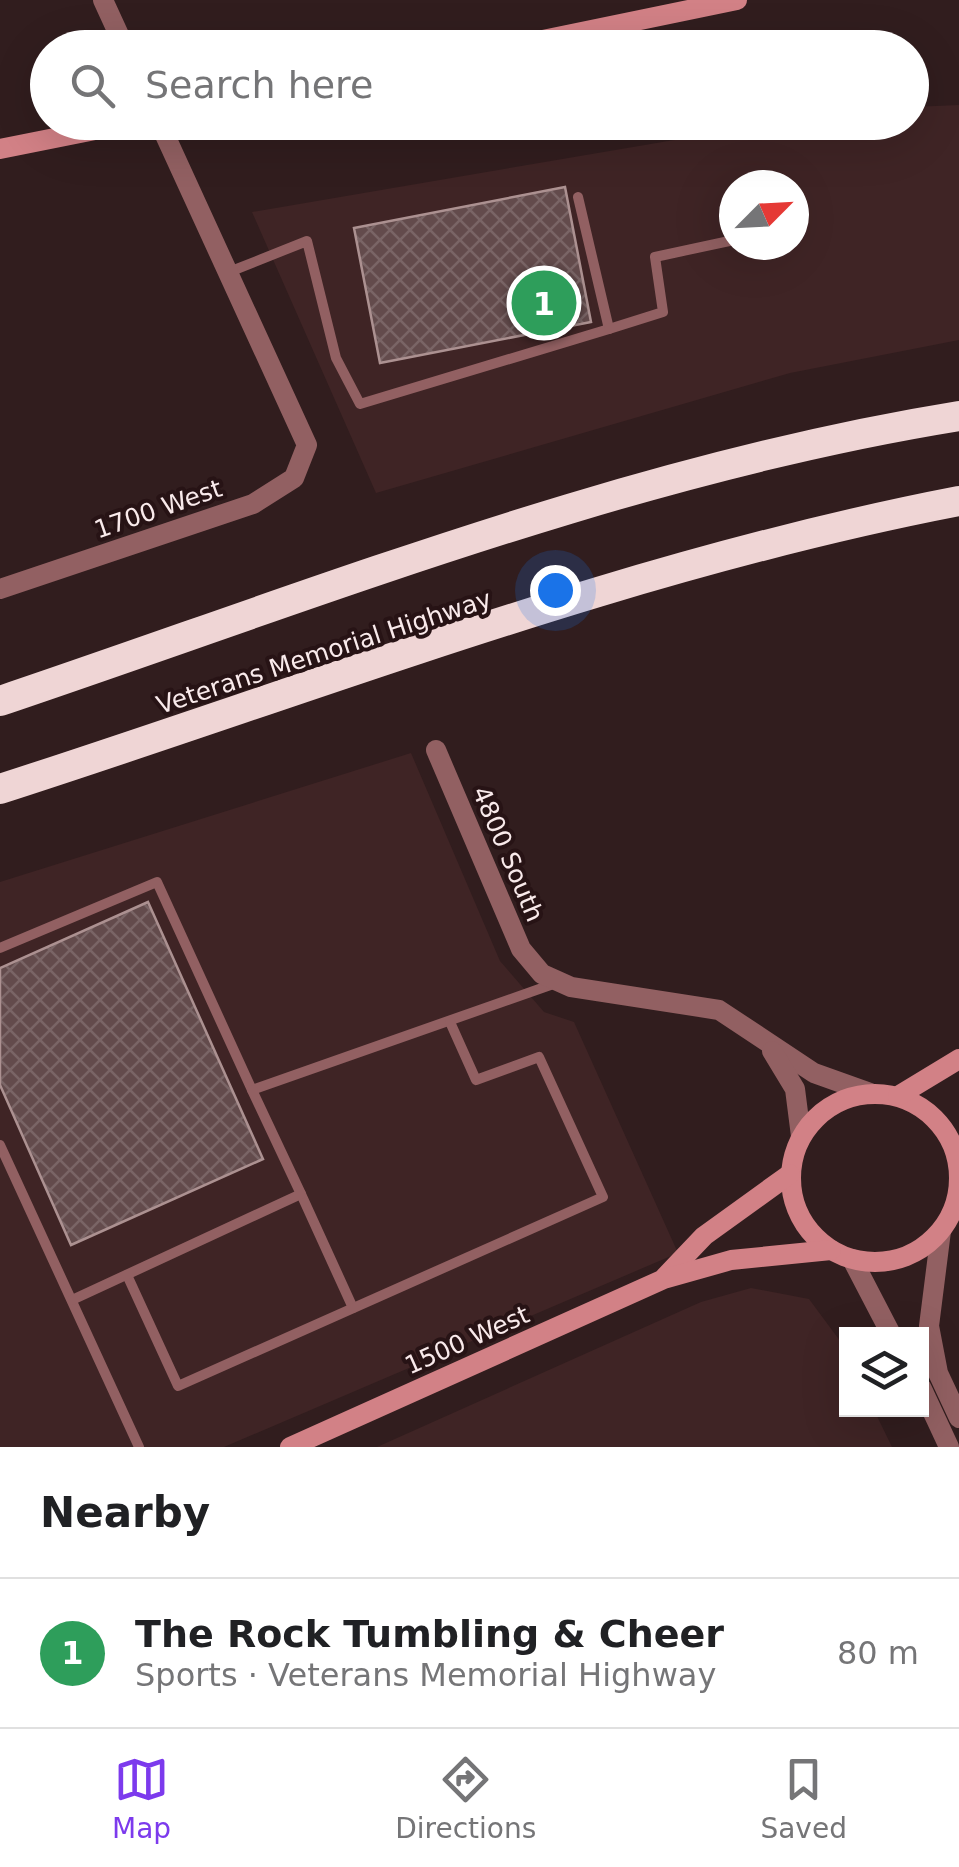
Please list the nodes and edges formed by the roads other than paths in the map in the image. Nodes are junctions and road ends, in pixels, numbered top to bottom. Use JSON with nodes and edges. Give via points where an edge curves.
{"nodes":[{"id":1,"x":103,"y":0,"type":"edge"},
{"id":2,"x":738,"y":0,"type":"edge"},
{"id":3,"x":116,"y":30,"type":"edge"},
{"id":4,"x":592,"y":30,"type":"edge"},
{"id":5,"x":48,"y":140,"type":"edge"},
{"id":6,"x":167,"y":140,"type":"edge"},
{"id":7,"x":0,"y":150,"type":"edge"},
{"id":8,"x":578,"y":197,"type":"dead end"},
{"id":9,"x":719,"y":243,"type":"edge"},
{"id":10,"x":229,"y":272,"type":"junction"},
{"id":11,"x":609,"y":330,"type":"junction"},
{"id":12,"x":959,"y":416,"type":"edge"},
{"id":13,"x":959,"y":501,"type":"edge"},
{"id":14,"x":0,"y":589,"type":"edge"},
{"id":15,"x":0,"y":701,"type":"edge"},
{"id":16,"x":436,"y":750,"type":"dead end"},
{"id":17,"x":0,"y":789,"type":"edge"},
{"id":18,"x":0,"y":948,"type":"edge"},
{"id":19,"x":560,"y":982,"type":"junction"},
{"id":20,"x":450,"y":1022,"type":"junction"},
{"id":21,"x":766,"y":1041,"type":"junction"},
{"id":22,"x":959,"y":1059,"type":"edge"},
{"id":23,"x":252,"y":1090,"type":"junction"},
{"id":24,"x":870,"y":1093,"type":"junction"},
{"id":25,"x":898,"y":1096,"type":"junction"},
{"id":26,"x":801,"y":1136,"type":"junction"},
{"id":27,"x":0,"y":1145,"type":"edge"},
{"id":28,"x":790,"y":1174,"type":"junction"},
{"id":29,"x":959,"y":1180,"type":"edge"},
{"id":30,"x":301,"y":1194,"type":"junction"},
{"id":31,"x":941,"y":1230,"type":"junction"},
{"id":32,"x":832,"y":1250,"type":"junction"},
{"id":33,"x":852,"y":1259,"type":"junction"},
{"id":34,"x":127,"y":1275,"type":"junction"},
{"id":35,"x":664,"y":1278,"type":"junction"},
{"id":36,"x":72,"y":1300,"type":"junction"},
{"id":37,"x":353,"y":1308,"type":"junction"},
{"id":38,"x":887,"y":1327,"type":"edge"},
{"id":39,"x":929,"y":1404,"type":"edge"},
{"id":40,"x":959,"y":1418,"type":"edge"},
{"id":41,"x":139,"y":1447,"type":"edge"},
{"id":42,"x":290,"y":1447,"type":"edge"},
{"id":43,"x":949,"y":1447,"type":"edge"}],
"edges":[{"from":1,"to":3,"type":"street"},
{"from":2,"to":4,"type":"street"},
{"from":5,"to":7,"type":"street"},
{"from":6,"to":10,"type":"street"},
{"from":8,"to":11,"type":"lane"},
{"from":9,"to":11,"type":"lane","via":[[654,257],[663,312]]},
{"from":10,"to":11,"type":"lane","via":[[306,241],[336,358],[360,404]]},
{"from":10,"to":14,"type":"street","name":"1700 West","via":[[307,445],[294,478],[253,504]]},
{"from":12,"to":15,"type":"highway","via":[[790,450],[550,516]]},
{"from":13,"to":17,"type":"highway","name":"Veterans Memorial Highway","via":[[658,574]]},
{"from":16,"to":19,"type":"street","name":"4800 South","via":[[521,949],[542,974]]},
{"from":18,"to":23,"type":"lane","via":[[157,882]]},
{"from":19,"to":20,"type":"lane"},
{"from":19,"to":21,"type":"street","name":"4800 South","via":[[720,1010]]},
{"from":20,"to":23,"type":"lane"},
{"from":20,"to":37,"type":"lane","via":[[476,1080],[539,1057],[603,1198]]},
{"from":21,"to":24,"type":"street","name":"4800 South","via":[[833,1084]]},
{"from":21,"to":26,"type":"street","name":"4800 South","via":[[795,1089]]},
{"from":22,"to":25,"type":"street"},
{"from":23,"to":30,"type":"lane"},
{"from":24,"to":25,"type":"street"},
{"from":24,"to":26,"type":"street","via":[[818,1114]]},
{"from":25,"to":29,"type":"street","via":[[942,1128]]},
{"from":26,"to":28,"type":"street"},
{"from":27,"to":36,"type":"lane"},
{"from":28,"to":32,"type":"street","via":[[800,1218]]},
{"from":28,"to":35,"type":"street","name":"1500 West","via":[[704,1236]]},
{"from":29,"to":31,"type":"street"},
{"from":30,"to":34,"type":"lane"},
{"from":30,"to":37,"type":"lane"},
{"from":31,"to":33,"type":"street","via":[[900,1258]]},
{"from":31,"to":40,"type":"street","via":[[929,1326],[938,1373]]},
{"from":32,"to":33,"type":"street"},
{"from":32,"to":35,"type":"street","name":"1500 West","via":[[731,1260]]},
{"from":33,"to":38,"type":"street"},
{"from":34,"to":36,"type":"lane"},
{"from":34,"to":37,"type":"lane","via":[[178,1386]]},
{"from":35,"to":42,"type":"street","name":"1500 West"},
{"from":36,"to":41,"type":"lane"},
{"from":39,"to":43,"type":"street"}]}
